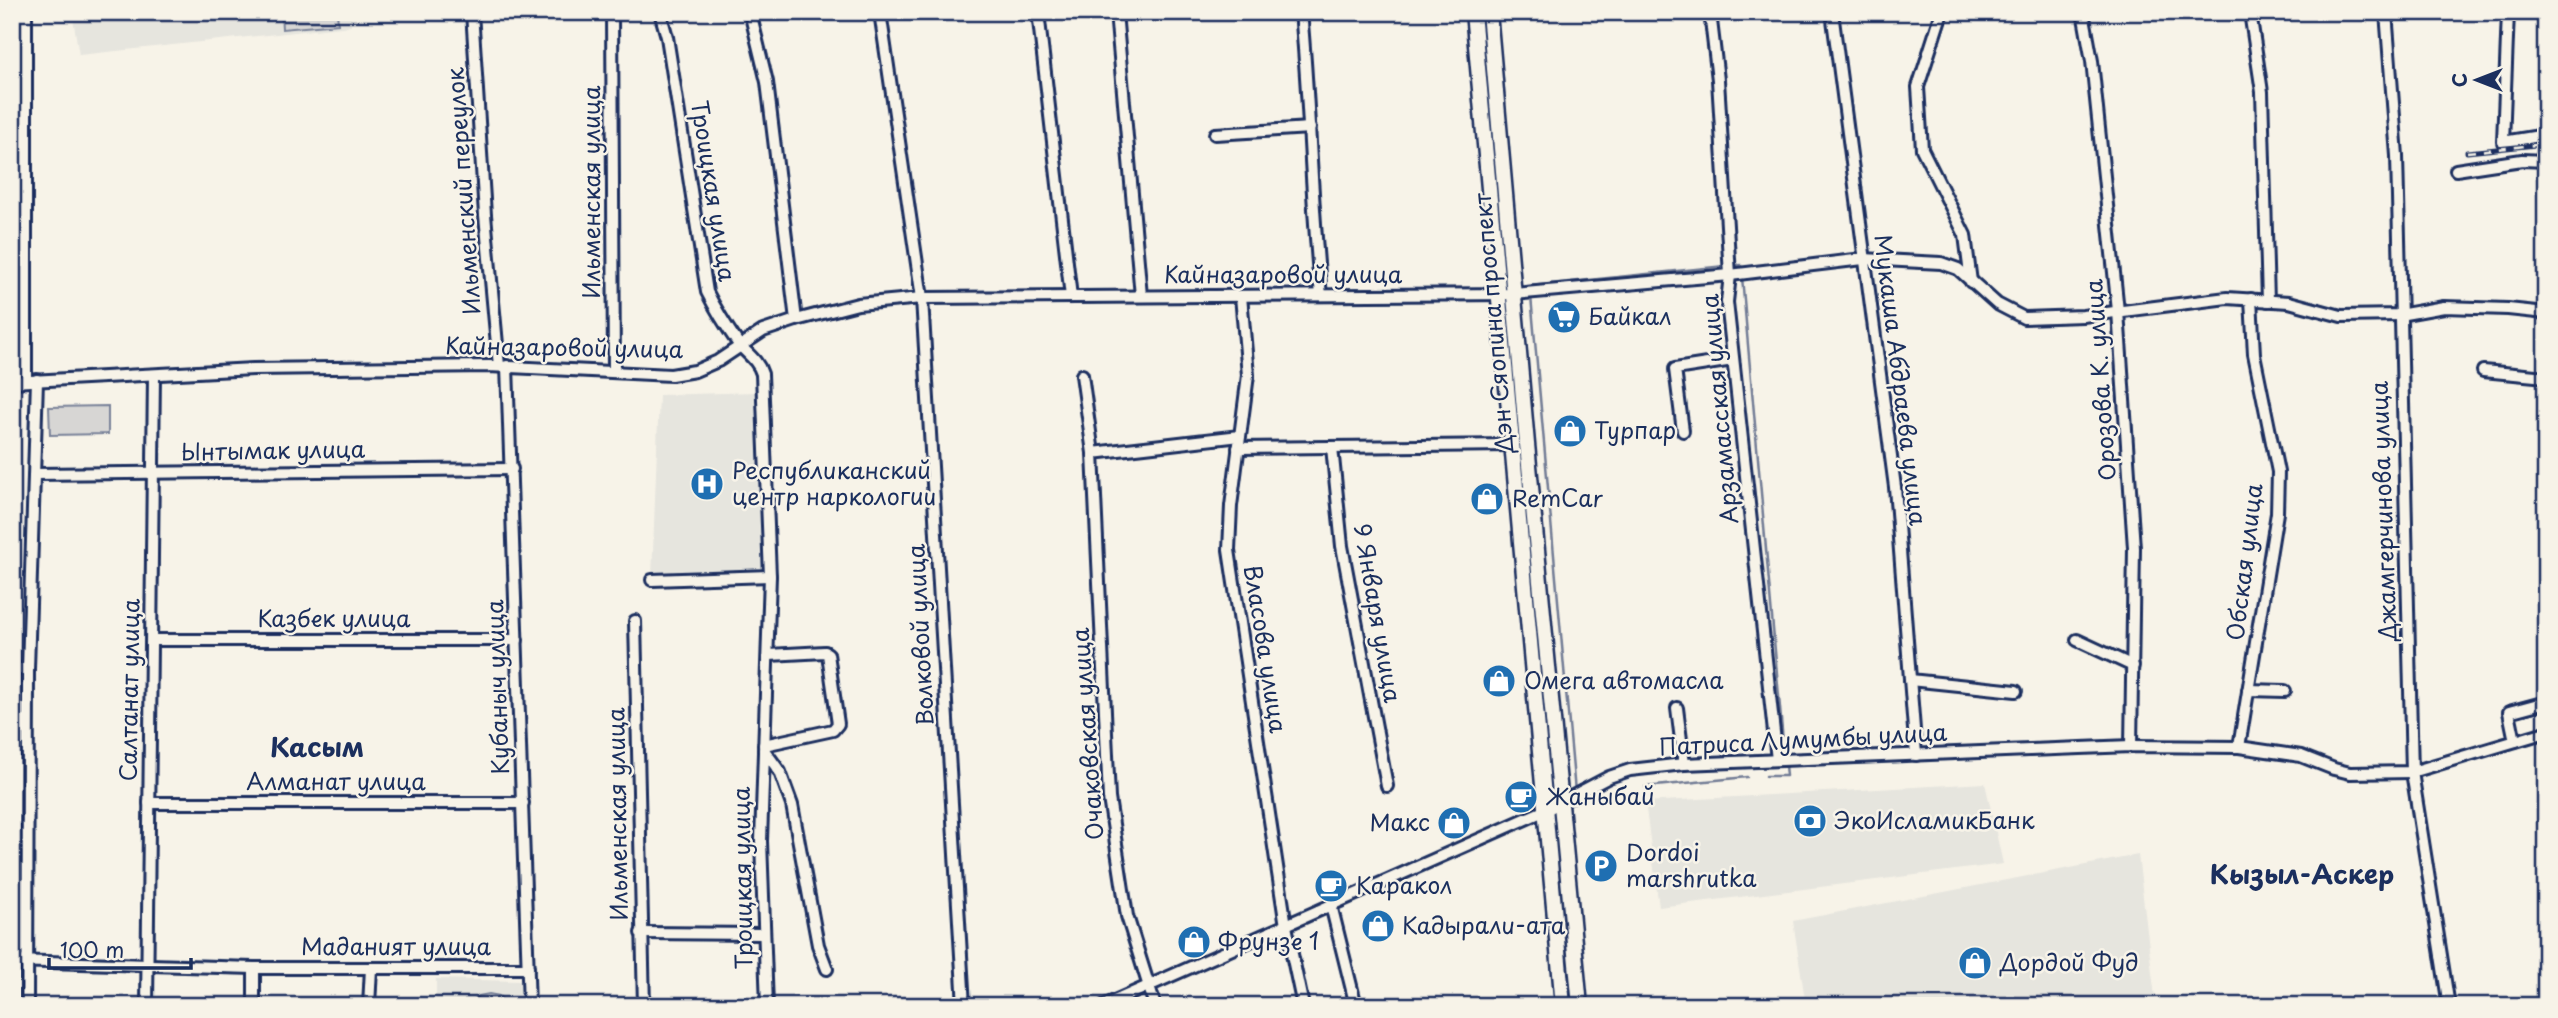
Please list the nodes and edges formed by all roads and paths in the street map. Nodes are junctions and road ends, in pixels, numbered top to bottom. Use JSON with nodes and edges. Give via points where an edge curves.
{"nodes":[{"id":1,"x":26,"y":12,"type":"edge"},
{"id":2,"x":472,"y":12,"type":"edge"},
{"id":3,"x":612,"y":12,"type":"edge"},
{"id":4,"x":660,"y":12,"type":"edge"},
{"id":5,"x":750,"y":12,"type":"edge"},
{"id":6,"x":880,"y":12,"type":"edge"},
{"id":7,"x":1038,"y":12,"type":"edge"},
{"id":8,"x":1116,"y":12,"type":"edge"},
{"id":9,"x":1301,"y":12,"type":"edge"},
{"id":10,"x":1473,"y":12,"type":"edge"},
{"id":11,"x":1489,"y":12,"type":"edge"},
{"id":12,"x":1710,"y":12,"type":"edge"},
{"id":13,"x":1832,"y":12,"type":"edge"},
{"id":14,"x":1942,"y":12,"type":"edge"},
{"id":15,"x":2082,"y":12,"type":"edge"},
{"id":16,"x":2250,"y":12,"type":"edge"},
{"id":17,"x":2386,"y":12,"type":"edge"},
{"id":18,"x":2508,"y":12,"type":"edge"},
{"id":19,"x":1310,"y":128,"type":"junction"},
{"id":20,"x":1215,"y":134,"type":"dead end"},
{"id":21,"x":2546,"y":135,"type":"edge"},
{"id":22,"x":2546,"y":161,"type":"edge"},
{"id":23,"x":2456,"y":170,"type":"dead end"},
{"id":24,"x":1863,"y":259,"type":"junction"},
{"id":25,"x":1730,"y":275,"type":"junction"},
{"id":26,"x":1971,"y":282,"type":"junction"},
{"id":27,"x":1321,"y":295,"type":"junction"},
{"id":28,"x":1507,"y":295,"type":"junction"},
{"id":29,"x":1141,"y":296,"type":"junction"},
{"id":30,"x":1241,"y":296,"type":"junction"},
{"id":31,"x":1071,"y":297,"type":"junction"},
{"id":32,"x":922,"y":298,"type":"junction"},
{"id":33,"x":2251,"y":299,"type":"junction"},
{"id":34,"x":2268,"y":301,"type":"junction"},
{"id":35,"x":2118,"y":311,"type":"junction"},
{"id":36,"x":2546,"y":313,"type":"edge"},
{"id":37,"x":2399,"y":315,"type":"junction"},
{"id":38,"x":796,"y":320,"type":"junction"},
{"id":39,"x":740,"y":345,"type":"junction"},
{"id":40,"x":1733,"y":360,"type":"junction"},
{"id":41,"x":503,"y":366,"type":"junction"},
{"id":42,"x":614,"y":371,"type":"junction"},
{"id":43,"x":2483,"y":371,"type":"dead end"},
{"id":44,"x":153,"y":375,"type":"junction"},
{"id":45,"x":1082,"y":375,"type":"dead end"},
{"id":46,"x":2546,"y":377,"type":"edge"},
{"id":47,"x":31,"y":381,"type":"junction"},
{"id":48,"x":12,"y":382,"type":"edge"},
{"id":49,"x":1683,"y":431,"type":"dead end"},
{"id":50,"x":1240,"y":436,"type":"junction"},
{"id":51,"x":1512,"y":445,"type":"junction"},
{"id":52,"x":1332,"y":447,"type":"junction"},
{"id":53,"x":1238,"y":448,"type":"junction"},
{"id":54,"x":1093,"y":453,"type":"junction"},
{"id":55,"x":512,"y":469,"type":"junction"},
{"id":56,"x":153,"y":473,"type":"junction"},
{"id":57,"x":35,"y":474,"type":"junction"},
{"id":58,"x":1538,"y":562,"type":"junction"},
{"id":59,"x":1522,"y":564,"type":"junction"},
{"id":60,"x":770,"y":576,"type":"junction"},
{"id":61,"x":652,"y":580,"type":"dead end"},
{"id":62,"x":635,"y":621,"type":"dead end"},
{"id":63,"x":152,"y":640,"type":"junction"},
{"id":64,"x":517,"y":640,"type":"junction"},
{"id":65,"x":2077,"y":640,"type":"dead end"},
{"id":66,"x":769,"y":655,"type":"junction"},
{"id":67,"x":2133,"y":666,"type":"junction"},
{"id":68,"x":12,"y":669,"type":"edge"},
{"id":69,"x":28,"y":670,"type":"junction"},
{"id":70,"x":1910,"y":680,"type":"junction"},
{"id":71,"x":2248,"y":690,"type":"junction"},
{"id":72,"x":2016,"y":691,"type":"dead end"},
{"id":73,"x":2285,"y":691,"type":"dead end"},
{"id":74,"x":2546,"y":702,"type":"edge"},
{"id":75,"x":1677,"y":708,"type":"dead end"},
{"id":76,"x":2546,"y":733,"type":"edge"},
{"id":77,"x":2515,"y":741,"type":"junction"},
{"id":78,"x":2132,"y":746,"type":"junction"},
{"id":79,"x":2239,"y":747,"type":"junction"},
{"id":80,"x":764,"y":748,"type":"junction"},
{"id":81,"x":1916,"y":755,"type":"junction"},
{"id":82,"x":1777,"y":760,"type":"junction"},
{"id":83,"x":1684,"y":764,"type":"junction"},
{"id":84,"x":2412,"y":772,"type":"junction"},
{"id":85,"x":1387,"y":786,"type":"dead end"},
{"id":86,"x":149,"y":803,"type":"junction"},
{"id":87,"x":523,"y":803,"type":"junction"},
{"id":88,"x":1561,"y":803,"type":"junction"},
{"id":89,"x":1546,"y":810,"type":"junction"},
{"id":90,"x":1331,"y":905,"type":"junction"},
{"id":91,"x":1286,"y":926,"type":"junction"},
{"id":92,"x":641,"y":933,"type":"junction"},
{"id":93,"x":763,"y":934,"type":"junction"},
{"id":94,"x":12,"y":961,"type":"edge"},
{"id":95,"x":28,"y":962,"type":"junction"},
{"id":96,"x":148,"y":965,"type":"junction"},
{"id":97,"x":254,"y":968,"type":"junction"},
{"id":98,"x":371,"y":968,"type":"junction"},
{"id":99,"x":528,"y":968,"type":"junction"},
{"id":100,"x":827,"y":969,"type":"dead end"},
{"id":101,"x":1149,"y":987,"type":"junction"},
{"id":102,"x":27,"y":1006,"type":"edge"},
{"id":103,"x":147,"y":1006,"type":"edge"},
{"id":104,"x":254,"y":1006,"type":"edge"},
{"id":105,"x":369,"y":1006,"type":"edge"},
{"id":106,"x":528,"y":1006,"type":"edge"},
{"id":107,"x":644,"y":1006,"type":"edge"},
{"id":108,"x":767,"y":1006,"type":"edge"},
{"id":109,"x":964,"y":1006,"type":"edge"},
{"id":110,"x":1103,"y":1006,"type":"edge"},
{"id":111,"x":1155,"y":1006,"type":"edge"},
{"id":112,"x":1303,"y":1006,"type":"edge"},
{"id":113,"x":1356,"y":1006,"type":"edge"},
{"id":114,"x":1563,"y":1006,"type":"edge"},
{"id":115,"x":1580,"y":1006,"type":"edge"},
{"id":116,"x":2449,"y":1006,"type":"edge"}],
"edges":[{"from":1,"to":47,"type":"street"},
{"from":2,"to":41,"type":"street","name":"Ильменский переулок","via":[[485,215]]},
{"from":3,"to":42,"type":"street","name":"Ильменская улица"},
{"from":4,"to":39,"type":"street","name":"Троицкая улица","via":[[707,292]]},
{"from":5,"to":38,"type":"street","via":[[766,82]]},
{"from":6,"to":32,"type":"street","name":"Волковой улица"},
{"from":7,"to":31,"type":"street"},
{"from":8,"to":29,"type":"street"},
{"from":9,"to":19,"type":"street"},
{"from":10,"to":28,"type":"main road","name":"Дэн Сяопина проспект"},
{"from":11,"to":28,"type":"main road","name":"Дэн Сяопина проспект"},
{"from":12,"to":25,"type":"street","name":"Арзамасская улица"},
{"from":13,"to":24,"type":"street","name":"Мукаша Абдраева улица"},
{"from":14,"to":26,"type":"street","via":[[1918,87],[1922,149],[1965,235]]},
{"from":15,"to":35,"type":"street","name":"Орозова К. улица","via":[[2092,61]]},
{"from":16,"to":34,"type":"street","via":[[2262,92]]},
{"from":17,"to":37,"type":"street","name":"Джамгерчинова улица","via":[[2397,156]]},
{"from":18,"to":21,"type":"street","via":[[2503,142]]},
{"from":19,"to":20,"type":"street"},
{"from":19,"to":27,"type":"street"},
{"from":22,"to":23,"type":"street"},
{"from":24,"to":25,"type":"street","name":"Кайназаровой улица"},
{"from":24,"to":26,"type":"street","name":"Кайназаровой улица","via":[[1941,263],[1958,269]]},
{"from":24,"to":70,"type":"street","name":"Мукаша Абдраева улица","via":[[1895,487]]},
{"from":25,"to":28,"type":"street","name":"Кайназаровой улица"},
{"from":25,"to":40,"type":"street","name":"Арзамасская улица","via":[[1727,302]]},
{"from":26,"to":35,"type":"street","name":"Кайназаровой улица","via":[[1997,304],[2024,318]]},
{"from":27,"to":28,"type":"street","name":"Кайназаровой улица"},
{"from":27,"to":30,"type":"street","name":"Кайназаровой улица"},
{"from":28,"to":51,"type":"main road","name":"Дэн Сяопина проспект"},
{"from":28,"to":58,"type":"main road","name":"Дэн Сяопина проспект"},
{"from":29,"to":30,"type":"street","name":"Кайназаровой улица"},
{"from":29,"to":31,"type":"street","name":"Кайназаровой улица"},
{"from":30,"to":50,"type":"street","name":"Власова улица","via":[[1248,375]]},
{"from":31,"to":32,"type":"street","name":"Кайназаровой улица"},
{"from":32,"to":38,"type":"street","name":"Кайназаровой улица","via":[[858,304]]},
{"from":32,"to":109,"type":"street","name":"Волковой улица"},
{"from":33,"to":34,"type":"street","name":"Кайназаровой улица"},
{"from":33,"to":35,"type":"street","name":"Кайназаровой улица"},
{"from":33,"to":71,"type":"street","name":"Обская улица","via":[[2253,354],[2278,472],[2277,513]]},
{"from":34,"to":37,"type":"street","name":"Кайназаровой улица","via":[[2341,316]]},
{"from":35,"to":67,"type":"street","name":"Орозова К. улица","via":[[2134,548]]},
{"from":36,"to":37,"type":"street","name":"Кайназаровой улица","via":[[2444,307]]},
{"from":37,"to":84,"type":"street","name":"Джамгерчинова улица"},
{"from":38,"to":39,"type":"street","name":"Кайназаровой улица"},
{"from":39,"to":42,"type":"street","name":"Кайназаровой улица","via":[[695,371],[671,375]]},
{"from":39,"to":60,"type":"street","name":"Троицкая улица","via":[[762,374]]},
{"from":40,"to":49,"type":"street","via":[[1675,369]]},
{"from":40,"to":82,"type":"street","name":"Арзамасская улица"},
{"from":41,"to":42,"type":"street","name":"Кайназаровой улица"},
{"from":41,"to":44,"type":"street","name":"Кайназаровой улица"},
{"from":41,"to":55,"type":"street","name":"Кубаныч улица"},
{"from":43,"to":46,"type":"street"},
{"from":44,"to":47,"type":"street","name":"Кайназаровой улица"},
{"from":44,"to":56,"type":"street","name":"Салтанат улица"},
{"from":45,"to":54,"type":"street","name":"Очаковская улица"},
{"from":47,"to":48,"type":"street","name":"Кайназаровой улица"},
{"from":47,"to":57,"type":"street"},
{"from":50,"to":53,"type":"street","name":"Власова улица"},
{"from":50,"to":54,"type":"street"},
{"from":51,"to":52,"type":"street"},
{"from":51,"to":59,"type":"main road","name":"Дэн Сяопина проспект"},
{"from":52,"to":53,"type":"street"},
{"from":52,"to":85,"type":"street","name":"9 Января улица","via":[[1342,546]]},
{"from":53,"to":91,"type":"street","name":"Власова улица","via":[[1229,550]]},
{"from":54,"to":101,"type":"street","name":"Очаковская улица","via":[[1109,798],[1127,916]]},
{"from":55,"to":56,"type":"street","name":"Ынтымак улица"},
{"from":55,"to":64,"type":"street","name":"Кубаныч улица"},
{"from":56,"to":57,"type":"street","name":"Ынтымак улица"},
{"from":56,"to":63,"type":"street","name":"Салтанат улица"},
{"from":57,"to":69,"type":"street"},
{"from":58,"to":59,"type":"main road"},
{"from":58,"to":88,"type":"main road","name":"Дэн Сяопина проспект"},
{"from":59,"to":89,"type":"main road","name":"Дэн Сяопина проспект"},
{"from":60,"to":61,"type":"street"},
{"from":60,"to":66,"type":"street","name":"Троицкая улица"},
{"from":62,"to":92,"type":"street","name":"Ильменская улица"},
{"from":63,"to":64,"type":"street","name":"Казбек улица"},
{"from":63,"to":86,"type":"street","name":"Салтанат улица"},
{"from":64,"to":87,"type":"street","name":"Кубаныч улица"},
{"from":65,"to":67,"type":"street"},
{"from":66,"to":80,"type":"street","name":"Троицкая улица"},
{"from":66,"to":80,"type":"street","via":[[828,654],[838,724],[833,730]]},
{"from":67,"to":78,"type":"street","name":"Орозова К. улица"},
{"from":68,"to":69,"type":"street"},
{"from":69,"to":95,"type":"street"},
{"from":70,"to":72,"type":"street"},
{"from":70,"to":81,"type":"street","name":"Мукаша Абдраева улица"},
{"from":71,"to":73,"type":"street"},
{"from":71,"to":79,"type":"street","name":"Обская улица"},
{"from":74,"to":77,"type":"street","via":[[2509,712]]},
{"from":75,"to":83,"type":"street"},
{"from":76,"to":77,"type":"street","name":"Патриса Лумумбы улица"},
{"from":77,"to":84,"type":"street","name":"Патриса Лумумбы улица"},
{"from":78,"to":79,"type":"street","name":"Патриса Лумумбы улица"},
{"from":78,"to":81,"type":"street","name":"Патриса Лумумбы улица"},
{"from":79,"to":84,"type":"street","name":"Патриса Лумумбы улица","via":[[2301,756],[2350,772]]},
{"from":80,"to":93,"type":"street","name":"Троицкая улица"},
{"from":80,"to":100,"type":"street","name":"Троицкая улица","via":[[780,772],[792,805],[818,945]]},
{"from":81,"to":82,"type":"street","name":"Патриса Лумумбы улица"},
{"from":82,"to":83,"type":"street","name":"Патриса Лумумбы улица"},
{"from":83,"to":88,"type":"street","name":"Патриса Лумумбы улица","via":[[1620,773]]},
{"from":84,"to":116,"type":"street","name":"Джамгерчинова улица"},
{"from":86,"to":87,"type":"street","name":"Алманат улица"},
{"from":86,"to":96,"type":"street","name":"Салтанат улица"},
{"from":87,"to":99,"type":"street","name":"Кубаныч улица"},
{"from":88,"to":89,"type":"street","name":"Патриса Лумумбы улица"},
{"from":88,"to":115,"type":"main road","name":"Дэн Сяопина проспект"},
{"from":89,"to":90,"type":"street","name":"Патриса Лумумбы улица"},
{"from":89,"to":114,"type":"main road","name":"Дэн Сяопина проспект"},
{"from":90,"to":91,"type":"street","name":"Патриса Лумумбы улица"},
{"from":90,"to":113,"type":"street"},
{"from":91,"to":101,"type":"street","name":"Патриса Лумумбы улица"},
{"from":91,"to":112,"type":"street","name":"Власова улица"},
{"from":92,"to":93,"type":"street"},
{"from":92,"to":107,"type":"street","name":"Ильменская улица"},
{"from":93,"to":108,"type":"street","name":"Троицкая улица"},
{"from":94,"to":95,"type":"street","name":"Маданият улица"},
{"from":95,"to":96,"type":"street","name":"Маданият улица"},
{"from":95,"to":102,"type":"street"},
{"from":96,"to":97,"type":"street","name":"Маданият улица"},
{"from":96,"to":103,"type":"street","name":"Салтанат улица"},
{"from":97,"to":98,"type":"street","name":"Маданият улица"},
{"from":97,"to":104,"type":"street"},
{"from":98,"to":99,"type":"street","name":"Маданият улица"},
{"from":98,"to":105,"type":"street"},
{"from":99,"to":106,"type":"street","name":"Кубаныч улица"},
{"from":101,"to":110,"type":"street","name":"Патриса Лумумбы улица"},
{"from":101,"to":111,"type":"street","name":"Очаковская улица"}]}
